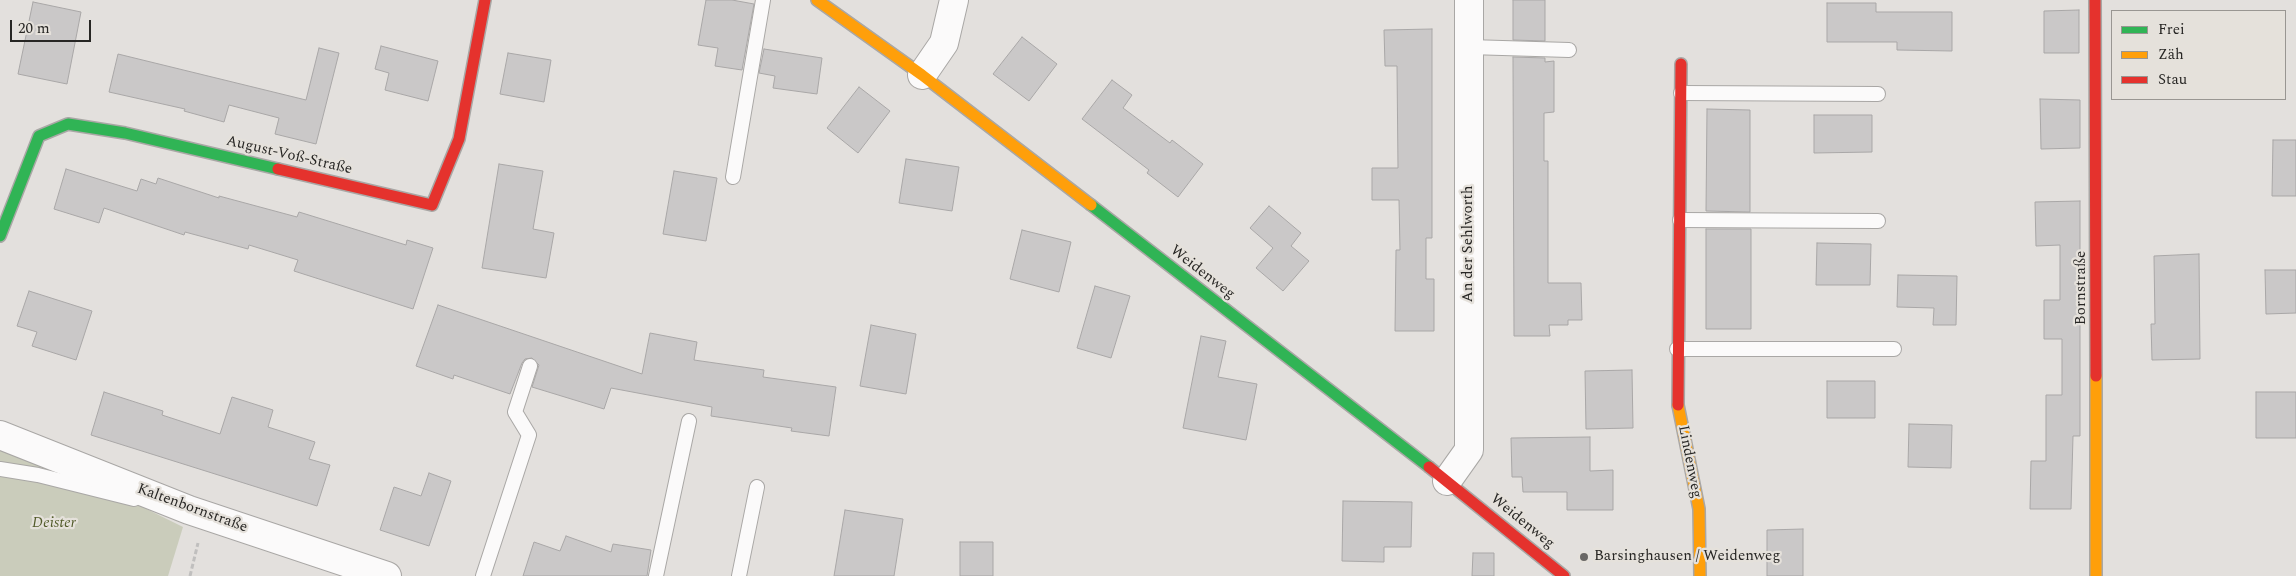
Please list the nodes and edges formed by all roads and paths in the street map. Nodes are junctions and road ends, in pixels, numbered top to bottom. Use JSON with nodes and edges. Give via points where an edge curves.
{"nodes":[{"id":1,"x":485,"y":0,"type":"edge"},
{"id":2,"x":763,"y":0,"type":"edge"},
{"id":3,"x":817,"y":0,"type":"edge"},
{"id":4,"x":954,"y":0,"type":"edge"},
{"id":5,"x":1469,"y":0,"type":"edge"},
{"id":6,"x":2095,"y":0,"type":"edge"},
{"id":7,"x":1470,"y":47,"type":"junction"},
{"id":8,"x":1569,"y":50,"type":"dead end"},
{"id":9,"x":1681,"y":64,"type":"dead end"},
{"id":10,"x":922,"y":75,"type":"junction"},
{"id":11,"x":1681,"y":93,"type":"junction"},
{"id":12,"x":1878,"y":94,"type":"dead end"},
{"id":13,"x":733,"y":177,"type":"dead end"},
{"id":14,"x":1680,"y":220,"type":"junction"},
{"id":15,"x":1878,"y":221,"type":"dead end"},
{"id":16,"x":0,"y":236,"type":"edge"},
{"id":17,"x":1677,"y":349,"type":"junction"},
{"id":18,"x":1894,"y":349,"type":"dead end"},
{"id":19,"x":530,"y":366,"type":"dead end"},
{"id":20,"x":689,"y":421,"type":"dead end"},
{"id":21,"x":0,"y":435,"type":"edge"},
{"id":22,"x":0,"y":469,"type":"edge"},
{"id":23,"x":1447,"y":481,"type":"junction"},
{"id":24,"x":757,"y":488,"type":"dead end"},
{"id":25,"x":197,"y":513,"type":"junction"},
{"id":26,"x":190,"y":576,"type":"edge"},
{"id":27,"x":387,"y":576,"type":"edge"},
{"id":28,"x":483,"y":576,"type":"edge"},
{"id":29,"x":656,"y":576,"type":"edge"},
{"id":30,"x":739,"y":576,"type":"edge"},
{"id":31,"x":1564,"y":576,"type":"edge"},
{"id":32,"x":1700,"y":576,"type":"edge"},
{"id":33,"x":2096,"y":576,"type":"edge"}],
"edges":[{"from":1,"to":16,"type":"street","name":"August-Voß-Straße","via":[[459,139],[432,205],[134,136],[68,124],[39,136]]},
{"from":2,"to":13,"type":"lane"},
{"from":3,"to":10,"type":"street","name":"Weidenweg"},
{"from":4,"to":10,"type":"street","via":[[944,43]]},
{"from":5,"to":7,"type":"street","name":"An der Sehlworth"},
{"from":6,"to":33,"type":"street","name":"Bornstraße"},
{"from":7,"to":8,"type":"lane"},
{"from":7,"to":23,"type":"street","name":"An der Sehlworth","via":[[1469,450]]},
{"from":9,"to":11,"type":"street","name":"Lindenweg"},
{"from":10,"to":23,"type":"street","name":"Weidenweg"},
{"from":11,"to":12,"type":"lane"},
{"from":11,"to":14,"type":"street","name":"Lindenweg"},
{"from":14,"to":15,"type":"lane"},
{"from":14,"to":17,"type":"street","name":"Lindenweg"},
{"from":17,"to":18,"type":"lane"},
{"from":17,"to":32,"type":"street","name":"Lindenweg","via":[[1678,403],[1698,509]]},
{"from":19,"to":28,"type":"lane","via":[[515,412],[529,435]]},
{"from":20,"to":29,"type":"lane"},
{"from":21,"to":25,"type":"street","name":"Kaltenbornstraße"},
{"from":22,"to":25,"type":"lane"},
{"from":23,"to":31,"type":"street","name":"Weidenweg"},
{"from":24,"to":30,"type":"lane"},
{"from":25,"to":26,"type":"path"},
{"from":25,"to":27,"type":"street","name":"Kaltenbornstraße"}]}
